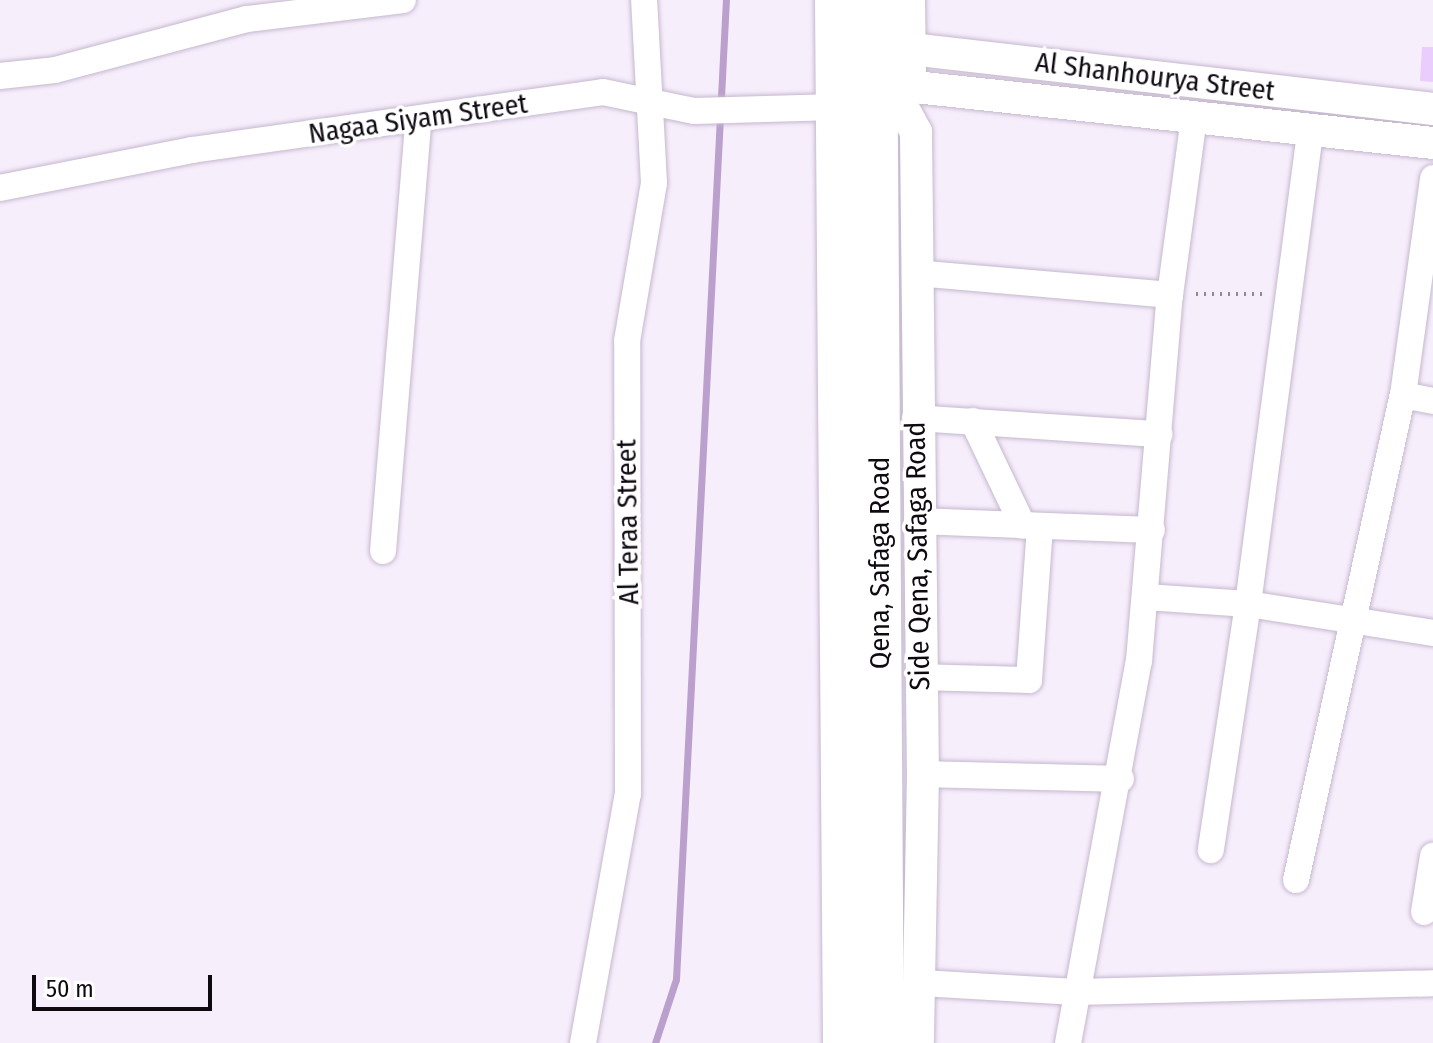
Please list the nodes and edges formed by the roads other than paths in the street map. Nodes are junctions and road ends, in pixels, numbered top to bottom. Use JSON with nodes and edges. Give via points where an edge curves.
{"nodes":[{"id":1,"x":403,"y":0,"type":"edge"},
{"id":2,"x":644,"y":0,"type":"edge"},
{"id":3,"x":836,"y":0,"type":"edge"},
{"id":4,"x":876,"y":0,"type":"edge"},
{"id":5,"x":909,"y":0,"type":"edge"},
{"id":6,"x":894,"y":66,"type":"junction"},
{"id":7,"x":0,"y":76,"type":"edge"},
{"id":8,"x":647,"y":99,"type":"junction"},
{"id":9,"x":837,"y":107,"type":"junction"},
{"id":10,"x":1433,"y":109,"type":"edge"},
{"id":11,"x":1194,"y":117,"type":"junction"},
{"id":12,"x":418,"y":122,"type":"junction"},
{"id":13,"x":1310,"y":133,"type":"junction"},
{"id":14,"x":1433,"y":143,"type":"edge"},
{"id":15,"x":1433,"y":178,"type":"edge"},
{"id":16,"x":0,"y":188,"type":"edge"},
{"id":17,"x":839,"y":252,"type":"junction"},
{"id":18,"x":915,"y":273,"type":"junction"},
{"id":19,"x":1170,"y":295,"type":"junction"},
{"id":20,"x":1403,"y":395,"type":"junction"},
{"id":21,"x":1433,"y":401,"type":"edge"},
{"id":22,"x":915,"y":418,"type":"junction"},
{"id":23,"x":973,"y":421,"type":"junction"},
{"id":24,"x":1159,"y":434,"type":"junction"},
{"id":25,"x":917,"y":521,"type":"junction"},
{"id":26,"x":1031,"y":526,"type":"junction"},
{"id":27,"x":1152,"y":530,"type":"junction"},
{"id":28,"x":383,"y":551,"type":"dead end"},
{"id":29,"x":1146,"y":597,"type":"junction"},
{"id":30,"x":1248,"y":604,"type":"junction"},
{"id":31,"x":1350,"y":617,"type":"junction"},
{"id":32,"x":1433,"y":633,"type":"edge"},
{"id":33,"x":921,"y":677,"type":"junction"},
{"id":34,"x":923,"y":774,"type":"junction"},
{"id":35,"x":1121,"y":779,"type":"junction"},
{"id":36,"x":1211,"y":850,"type":"dead end"},
{"id":37,"x":1433,"y":856,"type":"edge"},
{"id":38,"x":1296,"y":880,"type":"dead end"},
{"id":39,"x":1424,"y":912,"type":"dead end"},
{"id":40,"x":921,"y":983,"type":"junction"},
{"id":41,"x":1433,"y":983,"type":"edge"},
{"id":42,"x":1076,"y":992,"type":"junction"},
{"id":43,"x":583,"y":1043,"type":"edge"},
{"id":44,"x":844,"y":1043,"type":"edge"},
{"id":45,"x":883,"y":1043,"type":"edge"},
{"id":46,"x":918,"y":1043,"type":"edge"},
{"id":47,"x":1068,"y":1043,"type":"edge"}],
"edges":[{"from":1,"to":7,"type":"street","via":[[247,19],[55,70]]},
{"from":2,"to":8,"type":"street","name":"Al Teraa Street"},
{"from":3,"to":9,"type":"highway","name":"Qena, Safaga Road"},
{"from":4,"to":6,"type":"highway","name":"Qena, Safaga Road"},
{"from":5,"to":6,"type":"street"},
{"from":6,"to":10,"type":"street","name":"Al Shanhourya Street"},
{"from":6,"to":11,"type":"street","name":"Al Shanhourya Street"},
{"from":6,"to":17,"type":"highway","via":[[858,67],[862,211]]},
{"from":6,"to":18,"type":"street","name":"Side Qena, Safaga Road","via":[[896,95],[916,132]]},
{"from":6,"to":45,"type":"highway","name":"Qena, Safaga Road"},
{"from":8,"to":9,"type":"street","name":"Nagaa Siyam Street","via":[[694,111]]},
{"from":8,"to":12,"type":"street","name":"Nagaa Siyam Street","via":[[603,92]]},
{"from":8,"to":43,"type":"street","name":"Al Teraa Street","via":[[654,183],[627,341],[628,794]]},
{"from":9,"to":17,"type":"highway","name":"Qena, Safaga Road"},
{"from":11,"to":13,"type":"street","name":"Al Shanhourya Street"},
{"from":11,"to":19,"type":"street"},
{"from":12,"to":16,"type":"street","name":"Nagaa Siyam Street","via":[[192,150]]},
{"from":12,"to":28,"type":"street"},
{"from":13,"to":14,"type":"street","name":"Al Shanhourya Street"},
{"from":13,"to":30,"type":"street"},
{"from":15,"to":20,"type":"street"},
{"from":17,"to":44,"type":"highway","name":"Qena, Safaga Road"},
{"from":18,"to":19,"type":"street"},
{"from":18,"to":22,"type":"street","name":"Side Qena, Safaga Road"},
{"from":19,"to":24,"type":"street"},
{"from":20,"to":21,"type":"street"},
{"from":20,"to":31,"type":"street"},
{"from":22,"to":23,"type":"street"},
{"from":22,"to":25,"type":"street","name":"Side Qena, Safaga Road"},
{"from":23,"to":24,"type":"street"},
{"from":23,"to":26,"type":"street"},
{"from":24,"to":27,"type":"street"},
{"from":25,"to":26,"type":"street"},
{"from":25,"to":33,"type":"street","name":"Side Qena, Safaga Road"},
{"from":26,"to":27,"type":"street"},
{"from":26,"to":33,"type":"street","via":[[1029,680]]},
{"from":27,"to":29,"type":"street"},
{"from":29,"to":30,"type":"street"},
{"from":29,"to":35,"type":"street"},
{"from":30,"to":31,"type":"street"},
{"from":30,"to":36,"type":"street"},
{"from":31,"to":32,"type":"street"},
{"from":31,"to":38,"type":"street"},
{"from":33,"to":34,"type":"street","name":"Side Qena, Safaga Road"},
{"from":34,"to":35,"type":"street"},
{"from":34,"to":40,"type":"street","name":"Side Qena, Safaga Road"},
{"from":35,"to":42,"type":"street"},
{"from":37,"to":39,"type":"street"},
{"from":40,"to":42,"type":"street"},
{"from":40,"to":46,"type":"street","name":"Side Qena, Safaga Road"},
{"from":41,"to":42,"type":"street"},
{"from":42,"to":47,"type":"street"}]}
